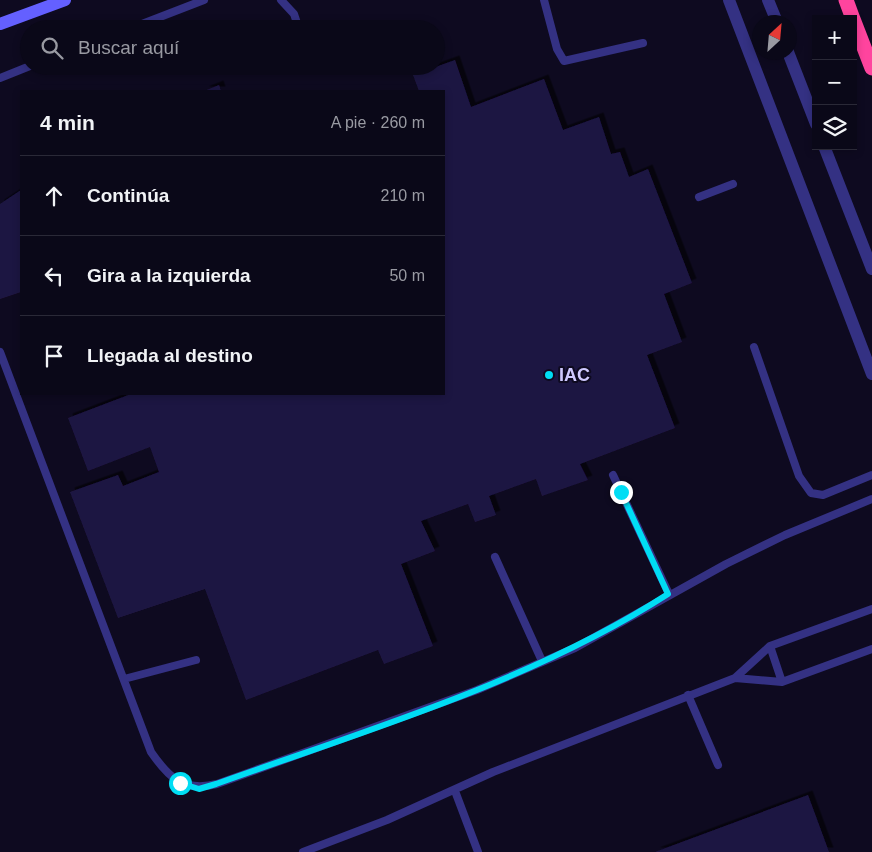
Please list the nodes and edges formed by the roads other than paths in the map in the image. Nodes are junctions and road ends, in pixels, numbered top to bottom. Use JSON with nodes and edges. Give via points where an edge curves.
{"nodes":[{"id":1,"x":65,"y":0,"type":"edge"},
{"id":2,"x":204,"y":0,"type":"edge"},
{"id":3,"x":281,"y":0,"type":"edge"},
{"id":4,"x":544,"y":0,"type":"edge"},
{"id":5,"x":729,"y":0,"type":"edge"},
{"id":6,"x":768,"y":0,"type":"edge"},
{"id":7,"x":846,"y":0,"type":"edge"},
{"id":8,"x":773,"y":15,"type":"edge"},
{"id":9,"x":852,"y":15,"type":"edge"},
{"id":10,"x":152,"y":20,"type":"edge"},
{"id":11,"x":296,"y":20,"type":"edge"},
{"id":12,"x":0,"y":24,"type":"edge"},
{"id":13,"x":857,"y":29,"type":"edge"},
{"id":14,"x":643,"y":43,"type":"dead end"},
{"id":15,"x":791,"y":60,"type":"edge"},
{"id":16,"x":872,"y":68,"type":"edge"},
{"id":17,"x":20,"y":70,"type":"edge"},
{"id":18,"x":0,"y":78,"type":"edge"},
{"id":19,"x":812,"y":114,"type":"edge"},
{"id":20,"x":826,"y":150,"type":"edge"},
{"id":21,"x":733,"y":184,"type":"dead end"},
{"id":22,"x":699,"y":197,"type":"dead end"},
{"id":23,"x":872,"y":270,"type":"edge"},
{"id":24,"x":754,"y":347,"type":"dead end"},
{"id":25,"x":0,"y":352,"type":"edge"},
{"id":26,"x":872,"y":374,"type":"edge"},
{"id":27,"x":613,"y":475,"type":"dead end"},
{"id":28,"x":872,"y":475,"type":"edge"},
{"id":29,"x":872,"y":499,"type":"edge"},
{"id":30,"x":495,"y":557,"type":"dead end"},
{"id":31,"x":668,"y":594,"type":"junction"},
{"id":32,"x":872,"y":608,"type":"edge"},
{"id":33,"x":770,"y":646,"type":"junction"},
{"id":34,"x":872,"y":650,"type":"edge"},
{"id":35,"x":196,"y":660,"type":"dead end"},
{"id":36,"x":542,"y":661,"type":"junction"},
{"id":37,"x":735,"y":678,"type":"junction"},
{"id":38,"x":124,"y":679,"type":"junction"},
{"id":39,"x":782,"y":682,"type":"junction"},
{"id":40,"x":688,"y":694,"type":"junction"},
{"id":41,"x":718,"y":765,"type":"dead end"},
{"id":42,"x":455,"y":791,"type":"junction"},
{"id":43,"x":303,"y":852,"type":"edge"},
{"id":44,"x":478,"y":852,"type":"edge"}],
"edges":[{"from":1,"to":12,"type":"street"},
{"from":2,"to":10,"type":"lane"},
{"from":3,"to":11,"type":"lane"},
{"from":4,"to":14,"type":"lane","via":[[557,49],[564,61]]},
{"from":5,"to":26,"type":"street"},
{"from":6,"to":8,"type":"street"},
{"from":7,"to":9,"type":"highway"},
{"from":13,"to":16,"type":"highway"},
{"from":15,"to":19,"type":"street"},
{"from":17,"to":18,"type":"lane"},
{"from":20,"to":23,"type":"street"},
{"from":21,"to":22,"type":"lane"},
{"from":24,"to":28,"type":"lane","via":[[799,476],[811,493],[823,495]]},
{"from":25,"to":38,"type":"lane"},
{"from":27,"to":31,"type":"lane"},
{"from":29,"to":31,"type":"lane","via":[[785,535]]},
{"from":30,"to":36,"type":"lane"},
{"from":31,"to":36,"type":"lane","via":[[626,621]]},
{"from":32,"to":33,"type":"lane"},
{"from":33,"to":37,"type":"lane"},
{"from":33,"to":39,"type":"lane"},
{"from":34,"to":39,"type":"lane"},
{"from":35,"to":38,"type":"lane"},
{"from":36,"to":38,"type":"lane","via":[[477,690],[199,789],[180,783],[163,770],[151,752]]},
{"from":37,"to":39,"type":"lane"},
{"from":37,"to":40,"type":"lane"},
{"from":40,"to":41,"type":"lane"},
{"from":40,"to":42,"type":"lane","via":[[493,772]]},
{"from":42,"to":43,"type":"lane"},
{"from":42,"to":44,"type":"lane"}]}
